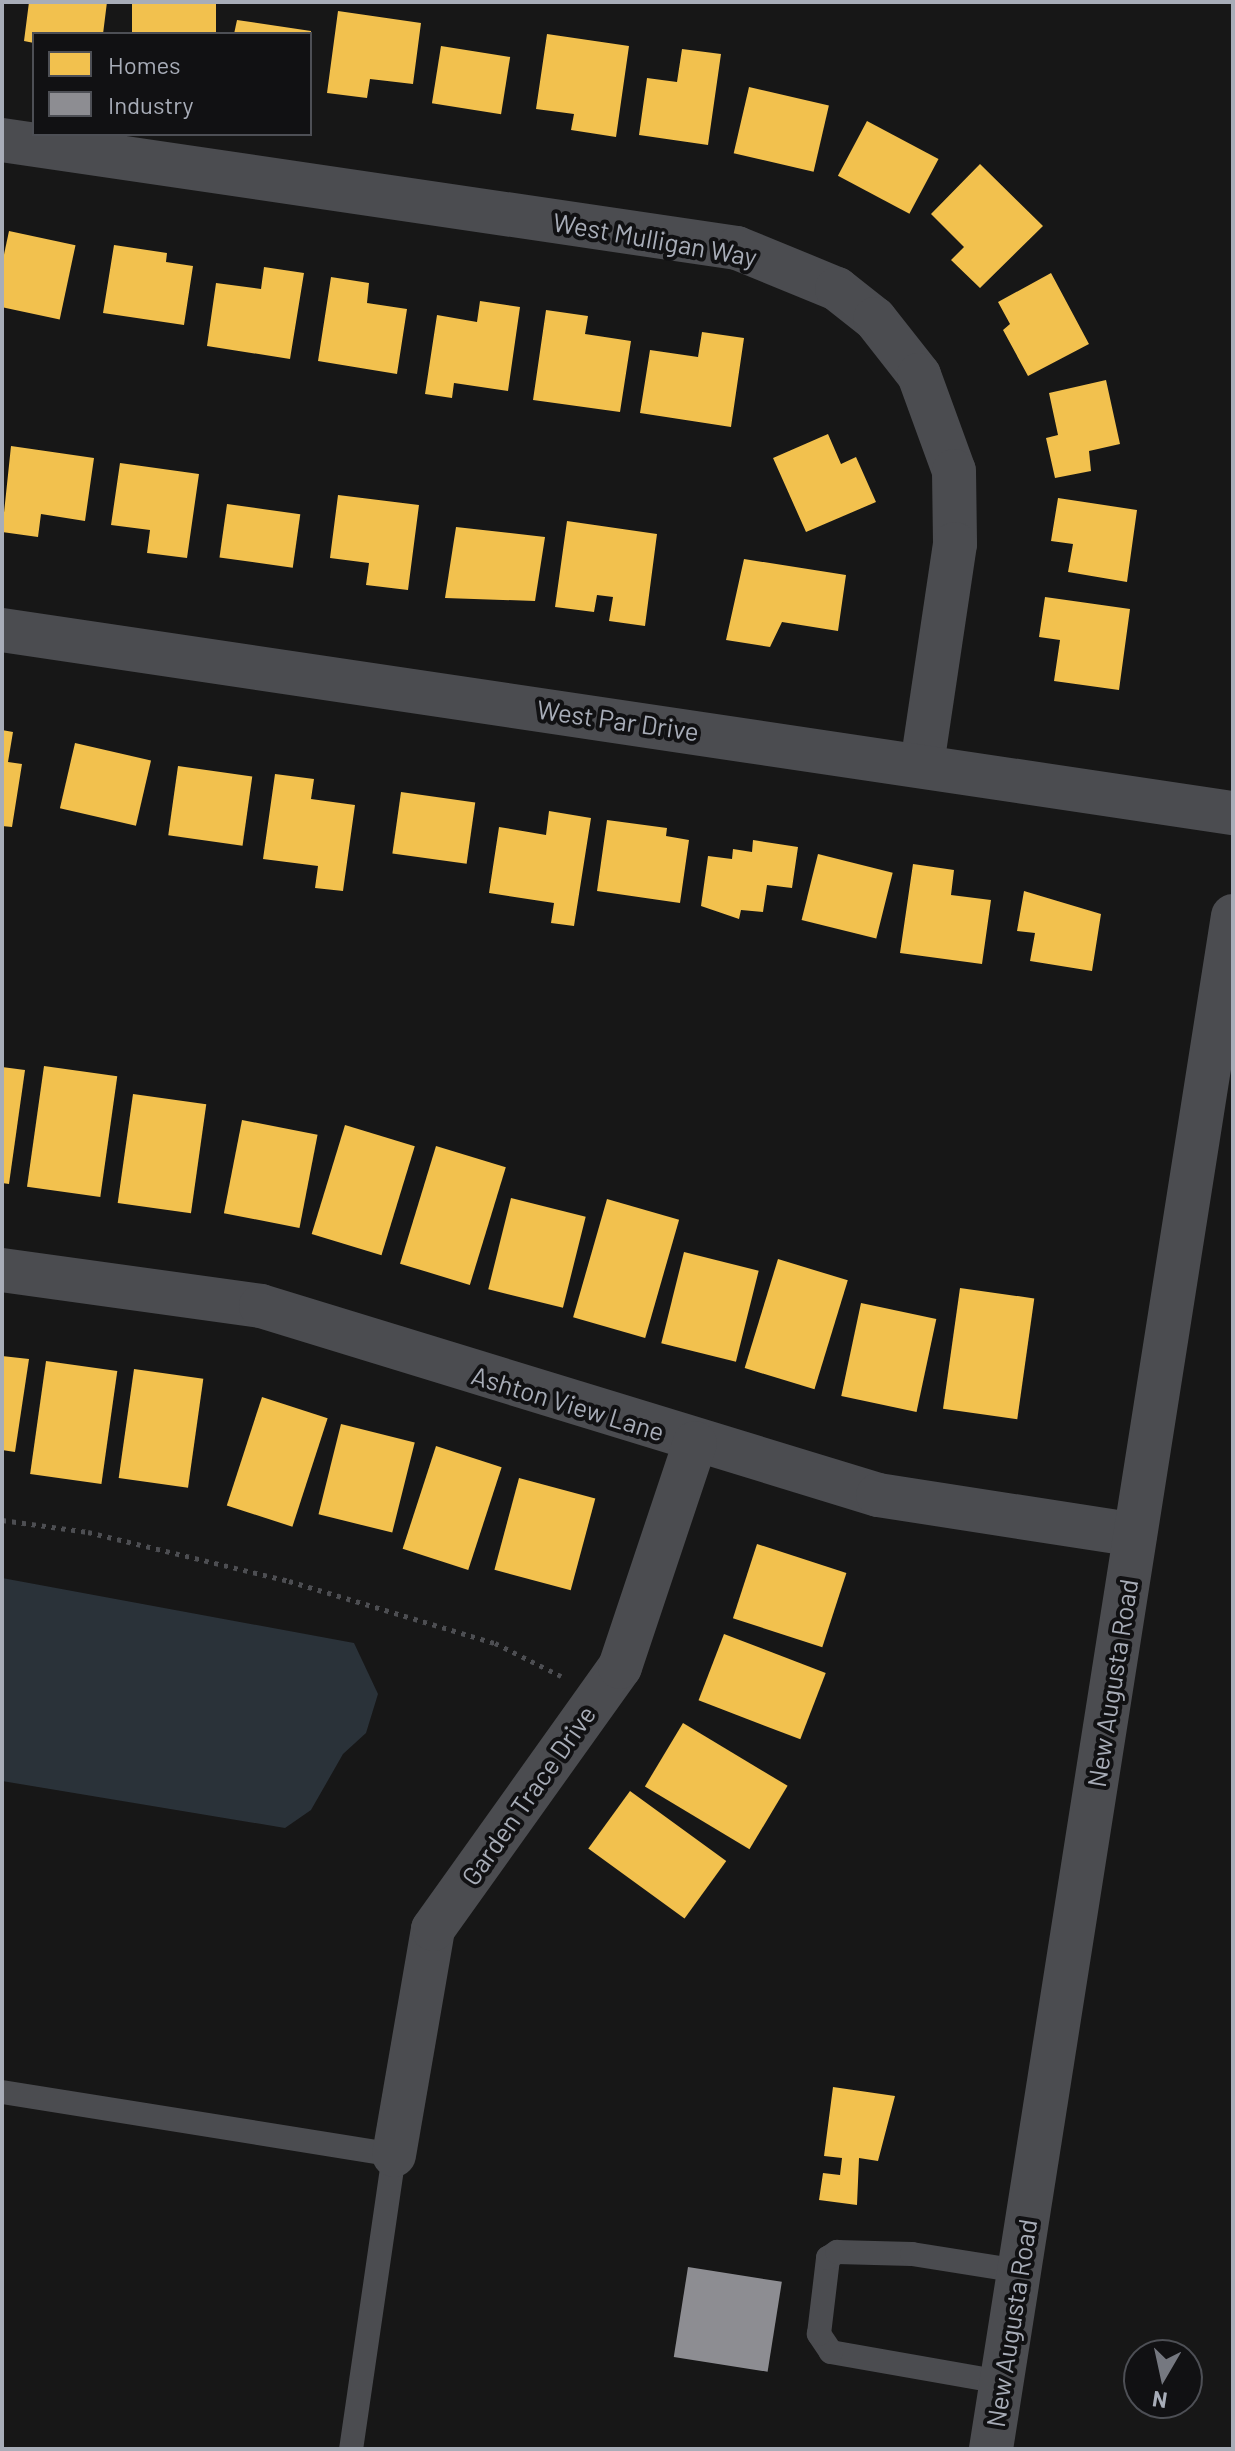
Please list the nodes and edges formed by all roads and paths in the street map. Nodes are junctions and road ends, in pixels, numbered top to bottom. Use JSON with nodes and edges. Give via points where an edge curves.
{"nodes":[{"id":1,"x":2,"y":140,"type":"edge"},
{"id":2,"x":2,"y":630,"type":"edge"},
{"id":3,"x":922,"y":764,"type":"junction"},
{"id":4,"x":1233,"y":813,"type":"edge"},
{"id":5,"x":1233,"y":916,"type":"edge"},
{"id":6,"x":2,"y":1270,"type":"edge"},
{"id":7,"x":695,"y":1443,"type":"junction"},
{"id":8,"x":2,"y":1520,"type":"edge"},
{"id":9,"x":1135,"y":1535,"type":"junction"},
{"id":10,"x":563,"y":1678,"type":"dead end"},
{"id":11,"x":2,"y":2092,"type":"edge"},
{"id":12,"x":394,"y":2155,"type":"junction"},
{"id":13,"x":1019,"y":2271,"type":"junction"},
{"id":14,"x":1001,"y":2382,"type":"junction"},
{"id":15,"x":351,"y":2449,"type":"edge"},
{"id":16,"x":991,"y":2449,"type":"edge"}],
"edges":[{"from":1,"to":3,"type":"street","name":"West Mulligan Way","via":[[737,248],[837,289],[875,319],[919,375],[954,471],[955,544]]},
{"from":2,"to":3,"type":"street","name":"West Par Drive"},
{"from":3,"to":4,"type":"street","name":"West Par Drive"},
{"from":5,"to":9,"type":"street","name":"New Augusta Road"},
{"from":6,"to":7,"type":"street","name":"Ashton View Lane","via":[[261,1306]]},
{"from":7,"to":9,"type":"street","name":"Ashton View Lane","via":[[878,1495]]},
{"from":7,"to":12,"type":"street","name":"Garden Trace Drive","via":[[620,1667],[433,1929]]},
{"from":8,"to":10,"type":"path","via":[[88,1532],[289,1581],[495,1643]]},
{"from":9,"to":13,"type":"street","name":"New Augusta Road"},
{"from":11,"to":12,"type":"lane"},
{"from":12,"to":15,"type":"lane"},
{"from":13,"to":14,"type":"street","name":"New Augusta Road"},
{"from":13,"to":14,"type":"lane","via":[[912,2254],[837,2252],[828,2258],[819,2334],[831,2352]]},
{"from":14,"to":16,"type":"street","name":"New Augusta Road"}]}
